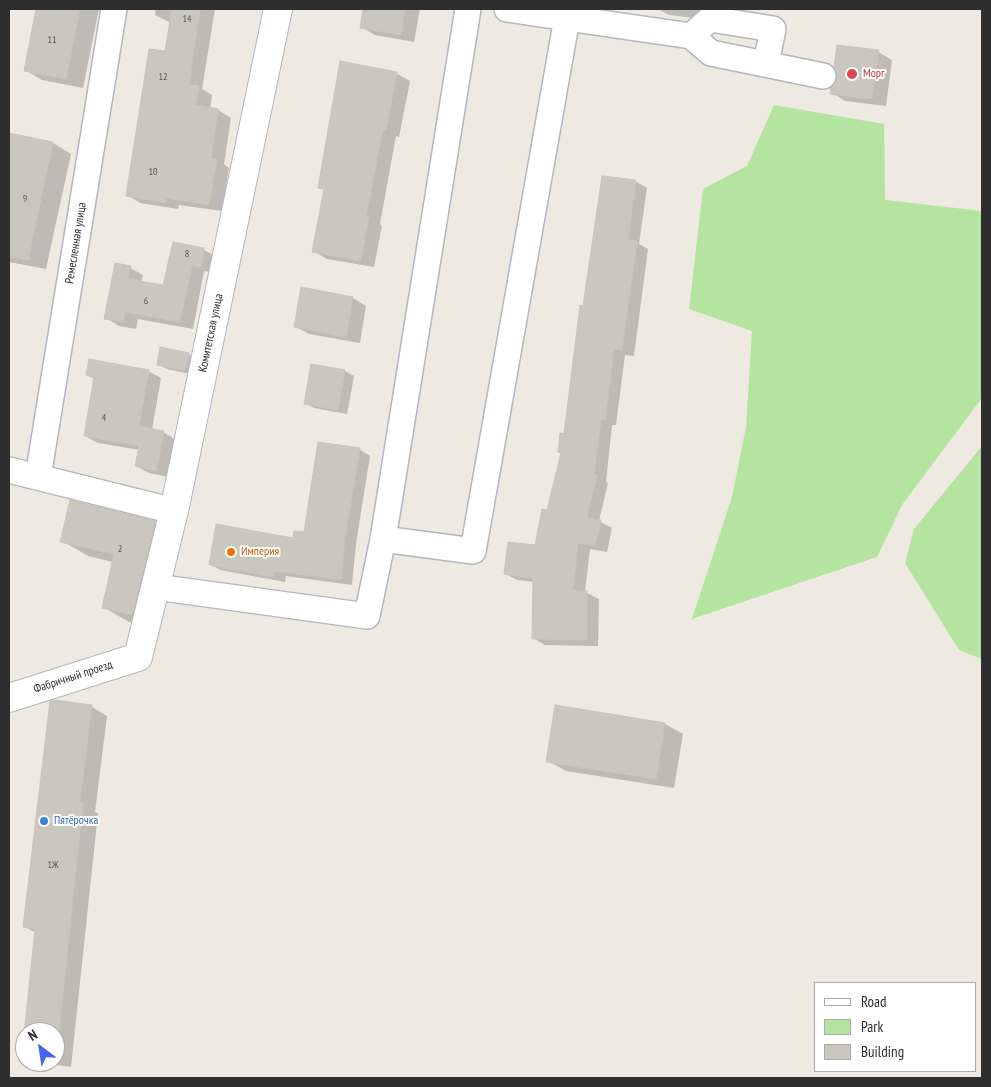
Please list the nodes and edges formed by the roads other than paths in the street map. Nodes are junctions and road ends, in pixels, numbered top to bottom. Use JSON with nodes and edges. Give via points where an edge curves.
{"nodes":[{"id":1,"x":114,"y":9,"type":"edge"},
{"id":2,"x":278,"y":9,"type":"edge"},
{"id":3,"x":468,"y":9,"type":"edge"},
{"id":4,"x":507,"y":9,"type":"edge"},
{"id":5,"x":567,"y":18,"type":"junction"},
{"id":6,"x":691,"y":36,"type":"junction"},
{"id":7,"x":766,"y":64,"type":"junction"},
{"id":8,"x":823,"y":76,"type":"dead end"},
{"id":9,"x":9,"y":470,"type":"edge"},
{"id":10,"x":38,"y":477,"type":"junction"},
{"id":11,"x":174,"y":511,"type":"junction"},
{"id":12,"x":383,"y":539,"type":"junction"},
{"id":13,"x":156,"y":587,"type":"junction"},
{"id":14,"x":138,"y":657,"type":"joint"},
{"id":15,"x":9,"y":698,"type":"edge"}],
"edges":[{"from":1,"to":10,"type":"street","name":"Ремесленная улица"},
{"from":2,"to":11,"type":"street","name":"Комитетская улица"},
{"from":3,"to":12,"type":"street"},
{"from":4,"to":5,"type":"street"},
{"from":5,"to":6,"type":"street"},
{"from":5,"to":12,"type":"street","via":[[472,551]]},
{"from":6,"to":7,"type":"street","via":[[711,53]]},
{"from":6,"to":7,"type":"street","via":[[710,19],[773,29]]},
{"from":7,"to":8,"type":"street"},
{"from":9,"to":10,"type":"street"},
{"from":10,"to":11,"type":"street"},
{"from":11,"to":13,"type":"street","name":"Комитетская улица"},
{"from":12,"to":13,"type":"street","via":[[367,616]]},
{"from":13,"to":14,"type":"street","name":"Комитетская улица"},
{"from":14,"to":15,"type":"street","name":"Фабричный проезд"}]}
